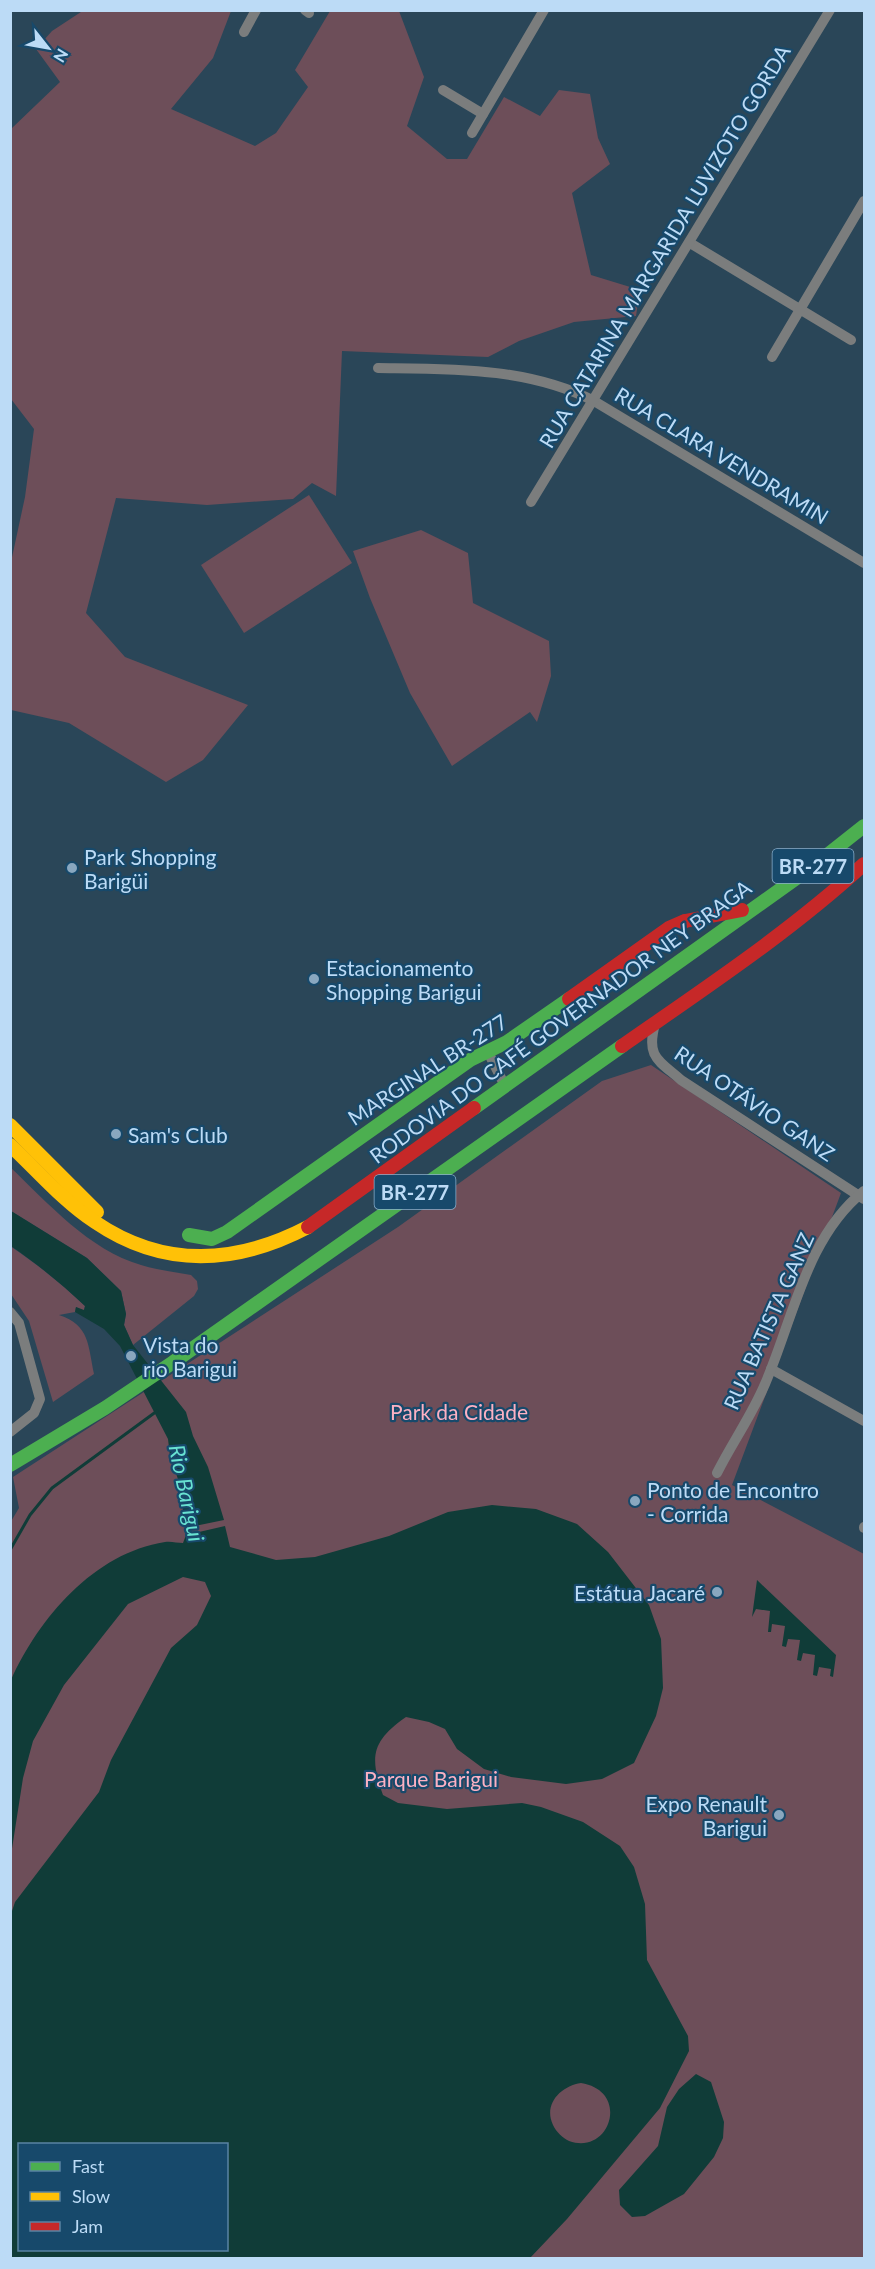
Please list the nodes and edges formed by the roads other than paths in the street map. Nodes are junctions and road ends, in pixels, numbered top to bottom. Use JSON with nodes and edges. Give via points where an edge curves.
{"nodes":[{"id":1,"x":256,"y":10,"type":"edge"},
{"id":2,"x":544,"y":10,"type":"edge"},
{"id":3,"x":830,"y":10,"type":"edge"},
{"id":4,"x":244,"y":32,"type":"dead end"},
{"id":5,"x":443,"y":90,"type":"dead end"},
{"id":6,"x":483,"y":114,"type":"junction"},
{"id":7,"x":472,"y":133,"type":"dead end"},
{"id":8,"x":864,"y":201,"type":"edge"},
{"id":9,"x":690,"y":243,"type":"junction"},
{"id":10,"x":800,"y":309,"type":"junction"},
{"id":11,"x":851,"y":340,"type":"dead end"},
{"id":12,"x":772,"y":357,"type":"dead end"},
{"id":13,"x":378,"y":368,"type":"dead end"},
{"id":14,"x":594,"y":401,"type":"junction"},
{"id":15,"x":531,"y":502,"type":"dead end"},
{"id":16,"x":864,"y":563,"type":"edge"},
{"id":17,"x":864,"y":826,"type":"edge"},
{"id":18,"x":864,"y":864,"type":"edge"},
{"id":19,"x":864,"y":874,"type":"edge"},
{"id":20,"x":759,"y":904,"type":"junction"},
{"id":21,"x":789,"y":928,"type":"junction"},
{"id":22,"x":655,"y":1023,"type":"junction"},
{"id":23,"x":488,"y":1052,"type":"junction"},
{"id":24,"x":505,"y":1086,"type":"junction"},
{"id":25,"x":10,"y":1125,"type":"edge"},
{"id":26,"x":10,"y":1145,"type":"edge"},
{"id":27,"x":863,"y":1196,"type":"edge"},
{"id":28,"x":189,"y":1235,"type":"dead end"},
{"id":29,"x":125,"y":1240,"type":"junction"},
{"id":30,"x":11,"y":1312,"type":"edge"},
{"id":31,"x":771,"y":1369,"type":"junction"},
{"id":32,"x":864,"y":1421,"type":"edge"},
{"id":33,"x":10,"y":1432,"type":"edge"},
{"id":34,"x":10,"y":1465,"type":"edge"},
{"id":35,"x":717,"y":1473,"type":"dead end"}],
"edges":[{"from":1,"to":4,"type":"street"},
{"from":2,"to":6,"type":"street"},
{"from":3,"to":9,"type":"street","name":"RUA CATARINA MARGARIDA LUVIZOTO GORDA"},
{"from":5,"to":6,"type":"street"},
{"from":6,"to":7,"type":"street"},
{"from":8,"to":10,"type":"street"},
{"from":9,"to":10,"type":"street"},
{"from":9,"to":14,"type":"street","name":"RUA CATARINA MARGARIDA LUVIZOTO GORDA"},
{"from":10,"to":11,"type":"street"},
{"from":10,"to":12,"type":"street"},
{"from":13,"to":14,"type":"street","name":"RUA CLARA VENDRAMIN","via":[[522,376]]},
{"from":14,"to":15,"type":"street","name":"RUA CATARINA MARGARIDA LUVIZOTO GORDA"},
{"from":14,"to":16,"type":"street","name":"RUA CLARA VENDRAMIN"},
{"from":17,"to":20,"type":"main road","name":"RODOVIA DO CAFÉ GOVERNADOR NEY BRAGA","number":"BR-277"},
{"from":18,"to":21,"type":"main road","number":"BR-277"},
{"from":19,"to":21,"type":"main road"},
{"from":20,"to":23,"type":"main road","name":"MARGINAL BR-277","via":[[669,928]]},
{"from":20,"to":24,"type":"main road","name":"RODOVIA DO CAFÉ GOVERNADOR NEY BRAGA","number":"BR-277"},
{"from":21,"to":22,"type":"main road","number":"BR-277"},
{"from":22,"to":27,"type":"street","name":"RUA OTÁVIO GANZ","via":[[652,1053],[681,1080]]},
{"from":22,"to":34,"type":"main road","number":"BR-277","via":[[175,1361]]},
{"from":23,"to":24,"type":"street"},
{"from":23,"to":28,"type":"main road","name":"MARGINAL BR-277","via":[[470,1060],[227,1232],[213,1239]]},
{"from":24,"to":29,"type":"main road","name":"RODOVIA DO CAFÉ GOVERNADOR NEY BRAGA","number":"BR-277","via":[[308,1227],[264,1249],[222,1257],[171,1255]]},
{"from":25,"to":29,"type":"main road"},
{"from":26,"to":29,"type":"main road","via":[[80,1211]]},
{"from":27,"to":31,"type":"street","name":"RUA BATISTA GANZ","via":[[840,1213],[821,1244]]},
{"from":30,"to":33,"type":"street","via":[[19,1323],[40,1399],[33,1413]]},
{"from":31,"to":32,"type":"street"},
{"from":31,"to":35,"type":"street","name":"RUA BATISTA GANZ"}]}
